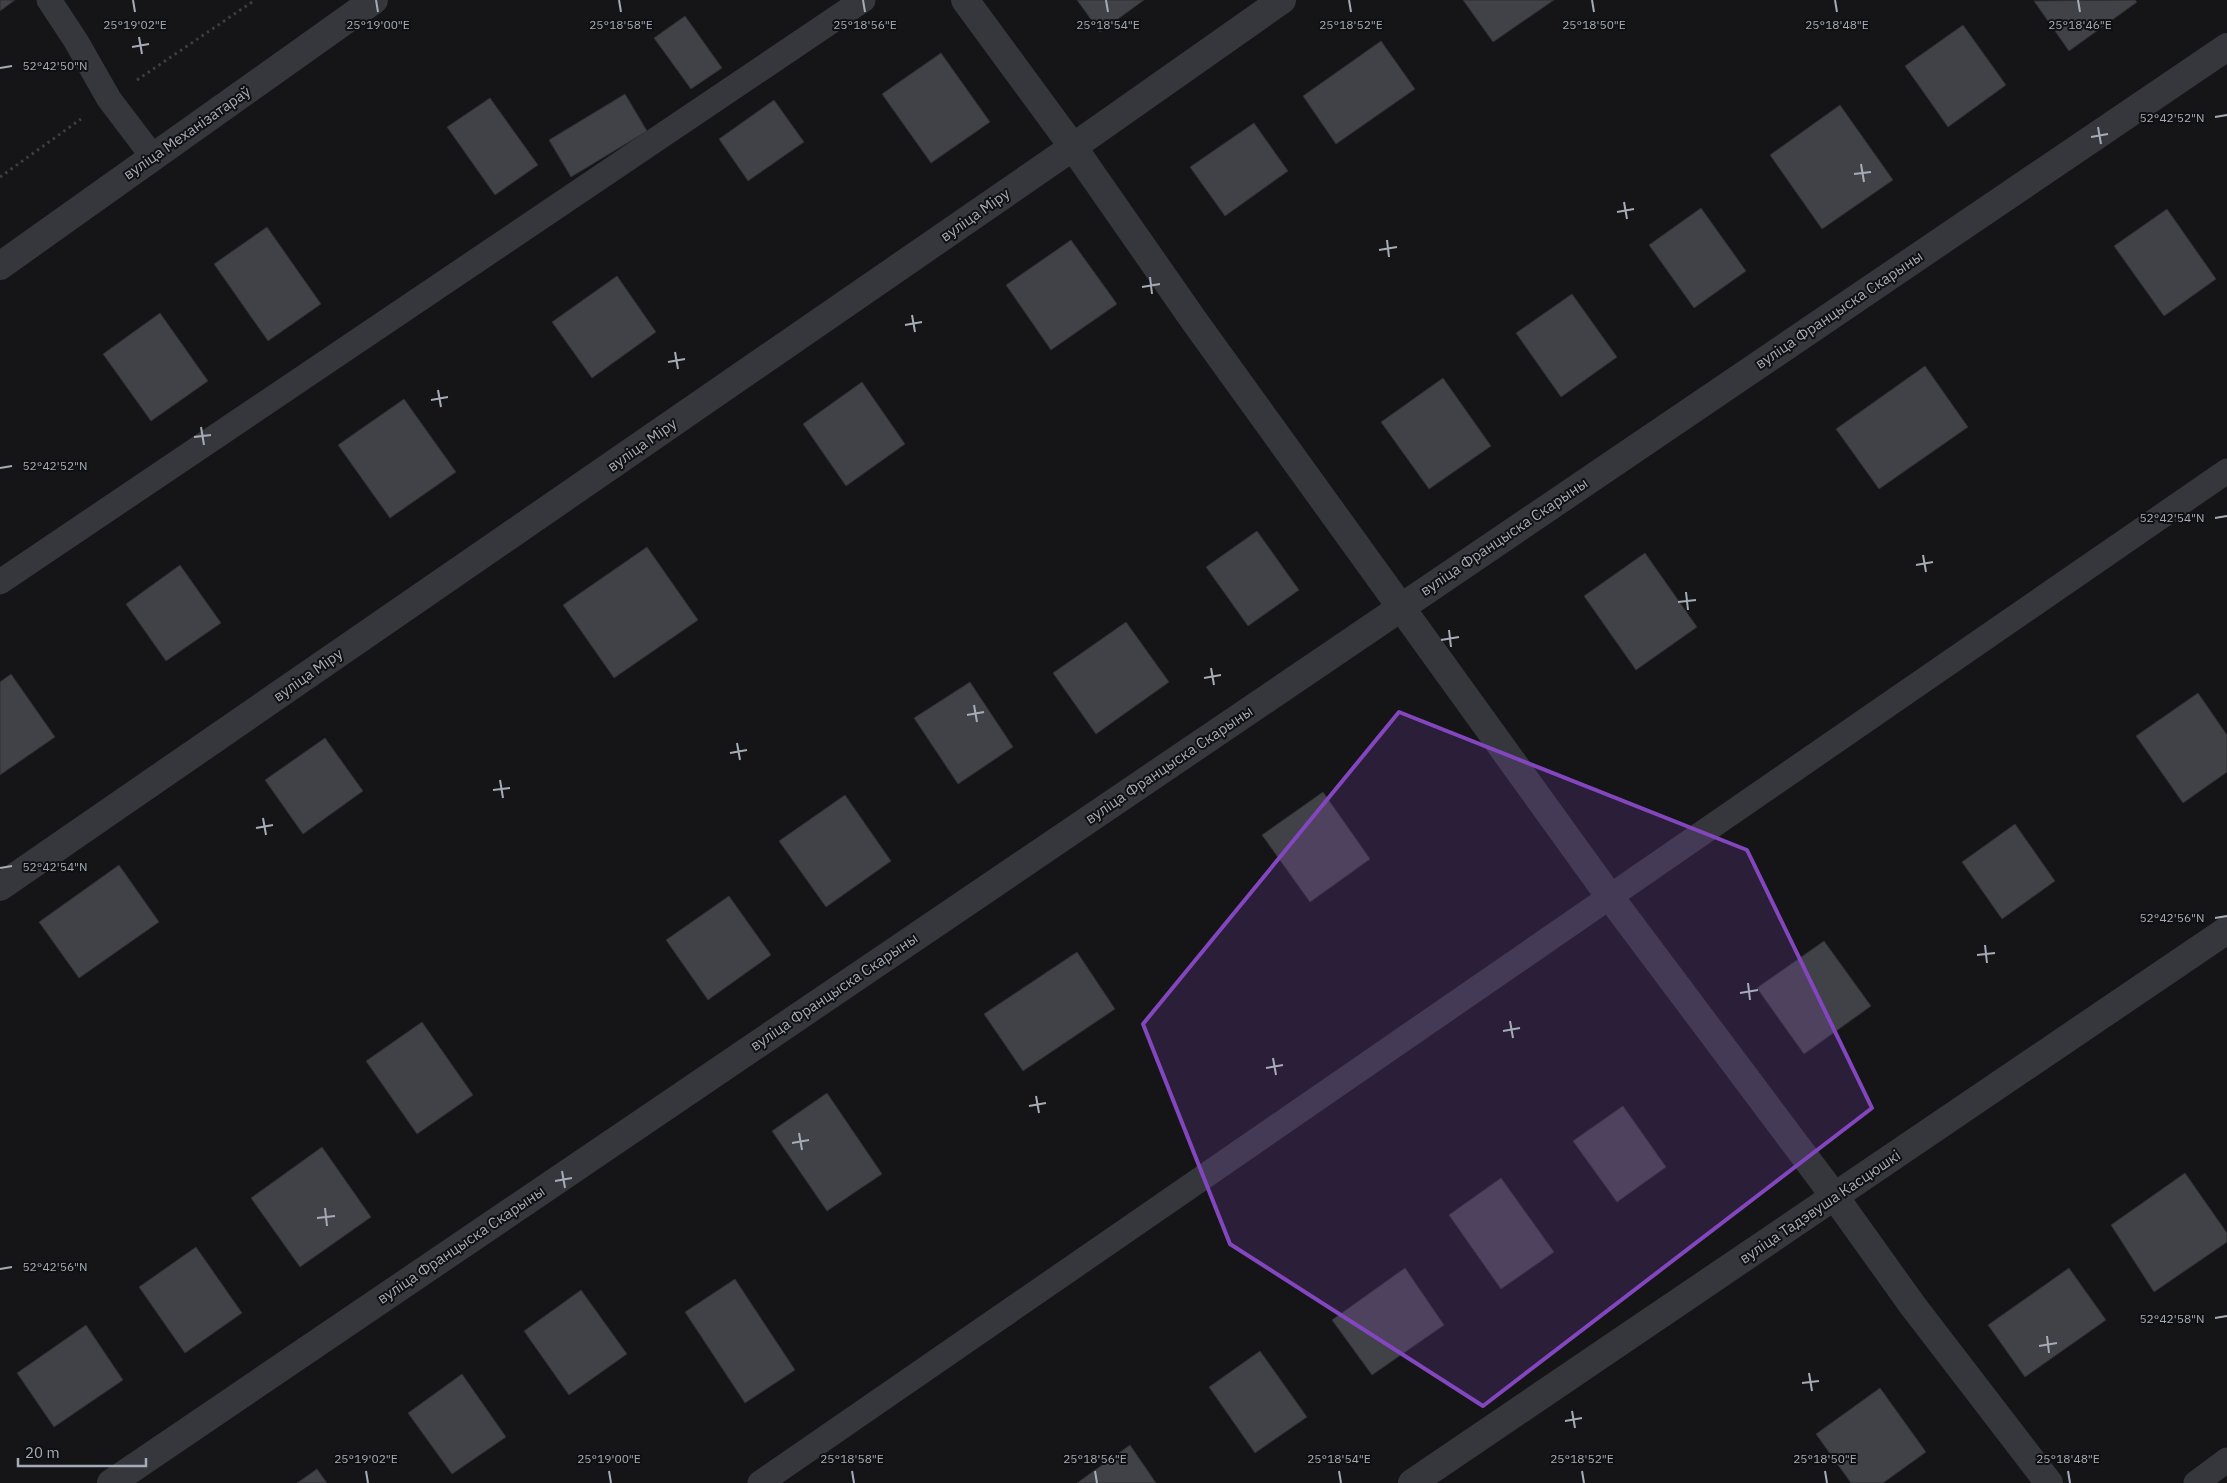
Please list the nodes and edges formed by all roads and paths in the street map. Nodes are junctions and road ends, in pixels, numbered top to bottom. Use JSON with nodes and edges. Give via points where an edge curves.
{"nodes":[{"id":1,"x":49,"y":0,"type":"edge"},
{"id":2,"x":374,"y":0,"type":"edge"},
{"id":3,"x":864,"y":0,"type":"edge"},
{"id":4,"x":965,"y":0,"type":"edge"},
{"id":5,"x":1282,"y":0,"type":"edge"},
{"id":6,"x":2227,"y":47,"type":"edge"},
{"id":7,"x":1072,"y":147,"type":"junction"},
{"id":8,"x":153,"y":158,"type":"junction"},
{"id":9,"x":0,"y":266,"type":"edge"},
{"id":10,"x":2227,"y":471,"type":"edge"},
{"id":11,"x":0,"y":582,"type":"edge"},
{"id":12,"x":1401,"y":607,"type":"junction"},
{"id":13,"x":0,"y":887,"type":"edge"},
{"id":14,"x":1610,"y":897,"type":"junction"},
{"id":15,"x":2227,"y":930,"type":"edge"},
{"id":16,"x":1835,"y":1197,"type":"junction"},
{"id":17,"x":2227,"y":1460,"type":"edge"},
{"id":18,"x":111,"y":1483,"type":"edge"},
{"id":19,"x":760,"y":1483,"type":"edge"},
{"id":20,"x":1412,"y":1483,"type":"edge"},
{"id":21,"x":2049,"y":1483,"type":"edge"},
{"id":22,"x":2196,"y":1483,"type":"edge"}],
"edges":[{"from":1,"to":8,"type":"lane","via":[[109,99]]},
{"from":2,"to":8,"type":"street","name":"вуліца Механізатараў"},
{"from":3,"to":11,"type":"lane"},
{"from":4,"to":7,"type":"street"},
{"from":5,"to":7,"type":"street","name":"вуліца Міру"},
{"from":6,"to":12,"type":"street","name":"вуліца Францыска Скарыны"},
{"from":7,"to":12,"type":"street"},
{"from":7,"to":13,"type":"street","name":"вуліца Міру"},
{"from":8,"to":9,"type":"street","name":"вуліца Механізатараў"},
{"from":10,"to":14,"type":"lane"},
{"from":12,"to":14,"type":"street"},
{"from":12,"to":18,"type":"street","name":"вуліца Францыска Скарыны"},
{"from":14,"to":16,"type":"street"},
{"from":14,"to":19,"type":"lane"},
{"from":15,"to":16,"type":"street","name":"вуліца Тадэвуша Касцюшкі"},
{"from":16,"to":20,"type":"street","name":"вуліца Тадэвуша Касцюшкі"},
{"from":16,"to":21,"type":"street","via":[[1913,1306]]},
{"from":17,"to":22,"type":"lane"}]}
